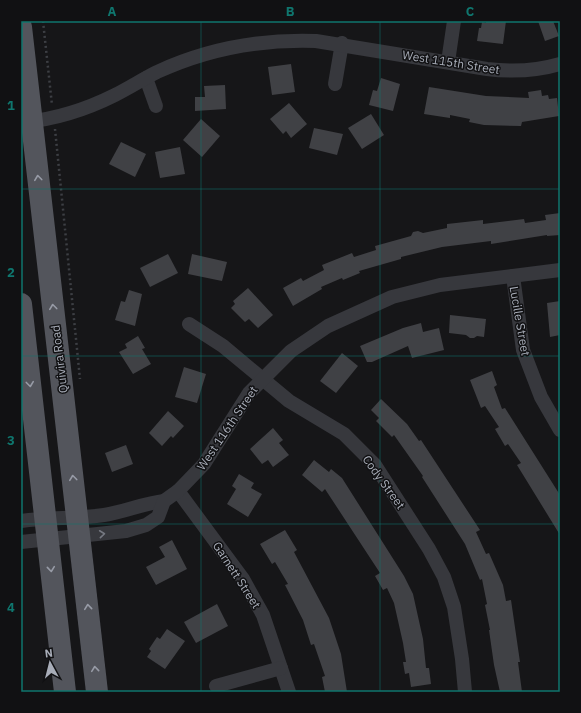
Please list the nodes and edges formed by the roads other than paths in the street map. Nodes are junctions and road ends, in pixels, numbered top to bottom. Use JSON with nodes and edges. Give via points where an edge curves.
{"nodes":[{"id":1,"x":454,"y":21,"type":"edge"},
{"id":2,"x":21,"y":27,"type":"edge"},
{"id":3,"x":342,"y":44,"type":"junction"},
{"id":4,"x":448,"y":62,"type":"junction"},
{"id":5,"x":560,"y":64,"type":"edge"},
{"id":6,"x":146,"y":78,"type":"junction"},
{"id":7,"x":335,"y":84,"type":"dead end"},
{"id":8,"x":156,"y":106,"type":"dead end"},
{"id":9,"x":26,"y":122,"type":"edge"},
{"id":10,"x":560,"y":270,"type":"edge"},
{"id":11,"x":513,"y":276,"type":"junction"},
{"id":12,"x":21,"y":304,"type":"edge"},
{"id":13,"x":189,"y":324,"type":"dead end"},
{"id":14,"x":261,"y":379,"type":"junction"},
{"id":15,"x":560,"y":430,"type":"edge"},
{"id":16,"x":178,"y":491,"type":"junction"},
{"id":17,"x":164,"y":501,"type":"junction"},
{"id":18,"x":21,"y":521,"type":"edge"},
{"id":19,"x":79,"y":526,"type":"junction"},
{"id":20,"x":47,"y":529,"type":"junction"},
{"id":21,"x":21,"y":542,"type":"edge"},
{"id":22,"x":281,"y":668,"type":"junction"},
{"id":23,"x":216,"y":686,"type":"dead end"},
{"id":24,"x":65,"y":692,"type":"edge"},
{"id":25,"x":97,"y":692,"type":"edge"},
{"id":26,"x":289,"y":692,"type":"edge"},
{"id":27,"x":465,"y":692,"type":"edge"}],
"edges":[{"from":1,"to":4,"type":"street"},
{"from":2,"to":9,"type":"main road","name":"Quivira Road"},
{"from":3,"to":4,"type":"street","name":"West 115th Street"},
{"from":3,"to":6,"type":"street","name":"West 115th Street","via":[[291,40],[235,46],[192,57]]},
{"from":3,"to":7,"type":"street"},
{"from":4,"to":5,"type":"street","name":"West 115th Street","via":[[510,72]]},
{"from":6,"to":8,"type":"street"},
{"from":6,"to":9,"type":"street","name":"West 115th Street","via":[[92,105],[54,117]]},
{"from":19,"to":9,"type":"main road","name":"Quivira Road","one_way":true},
{"from":10,"to":11,"type":"street","name":"West 116th Street"},
{"from":11,"to":14,"type":"street","name":"West 116th Street","via":[[440,285],[392,297],[328,326],[302,342]]},
{"from":11,"to":15,"type":"street","name":"Lucille Street","via":[[523,350],[541,397]]},
{"from":12,"to":20,"type":"main road","one_way":true},
{"from":13,"to":14,"type":"street","name":"Cody Street","via":[[223,346]]},
{"from":14,"to":16,"type":"street","name":"West 116th Street","via":[[249,393],[204,464]]},
{"from":14,"to":27,"type":"street","name":"Cody Street","via":[[288,401],[344,434],[362,450],[386,480],[444,577],[455,614]]},
{"from":16,"to":17,"type":"street","name":"West 116th Street"},
{"from":16,"to":22,"type":"street","name":"Garnett Street","via":[[243,579],[263,615]]},
{"from":17,"to":19,"type":"street","name":"West 116th Street","via":[[103,515]]},
{"from":19,"to":17,"type":"street","name":"West 116th Street","one_way":true,"via":[[126,531],[146,525],[158,517]]},
{"from":18,"to":20,"type":"street","name":"West 116th Street"},
{"from":19,"to":20,"type":"street","name":"West 116th Street"},
{"from":19,"to":20,"type":"street","name":"West 116th Street"},
{"from":25,"to":19,"type":"main road","name":"Quivira Road","one_way":true},
{"from":20,"to":21,"type":"street","name":"West 116th Street"},
{"from":20,"to":24,"type":"main road","one_way":true},
{"from":22,"to":23,"type":"street"},
{"from":22,"to":26,"type":"street","name":"Garnett Street"}]}
